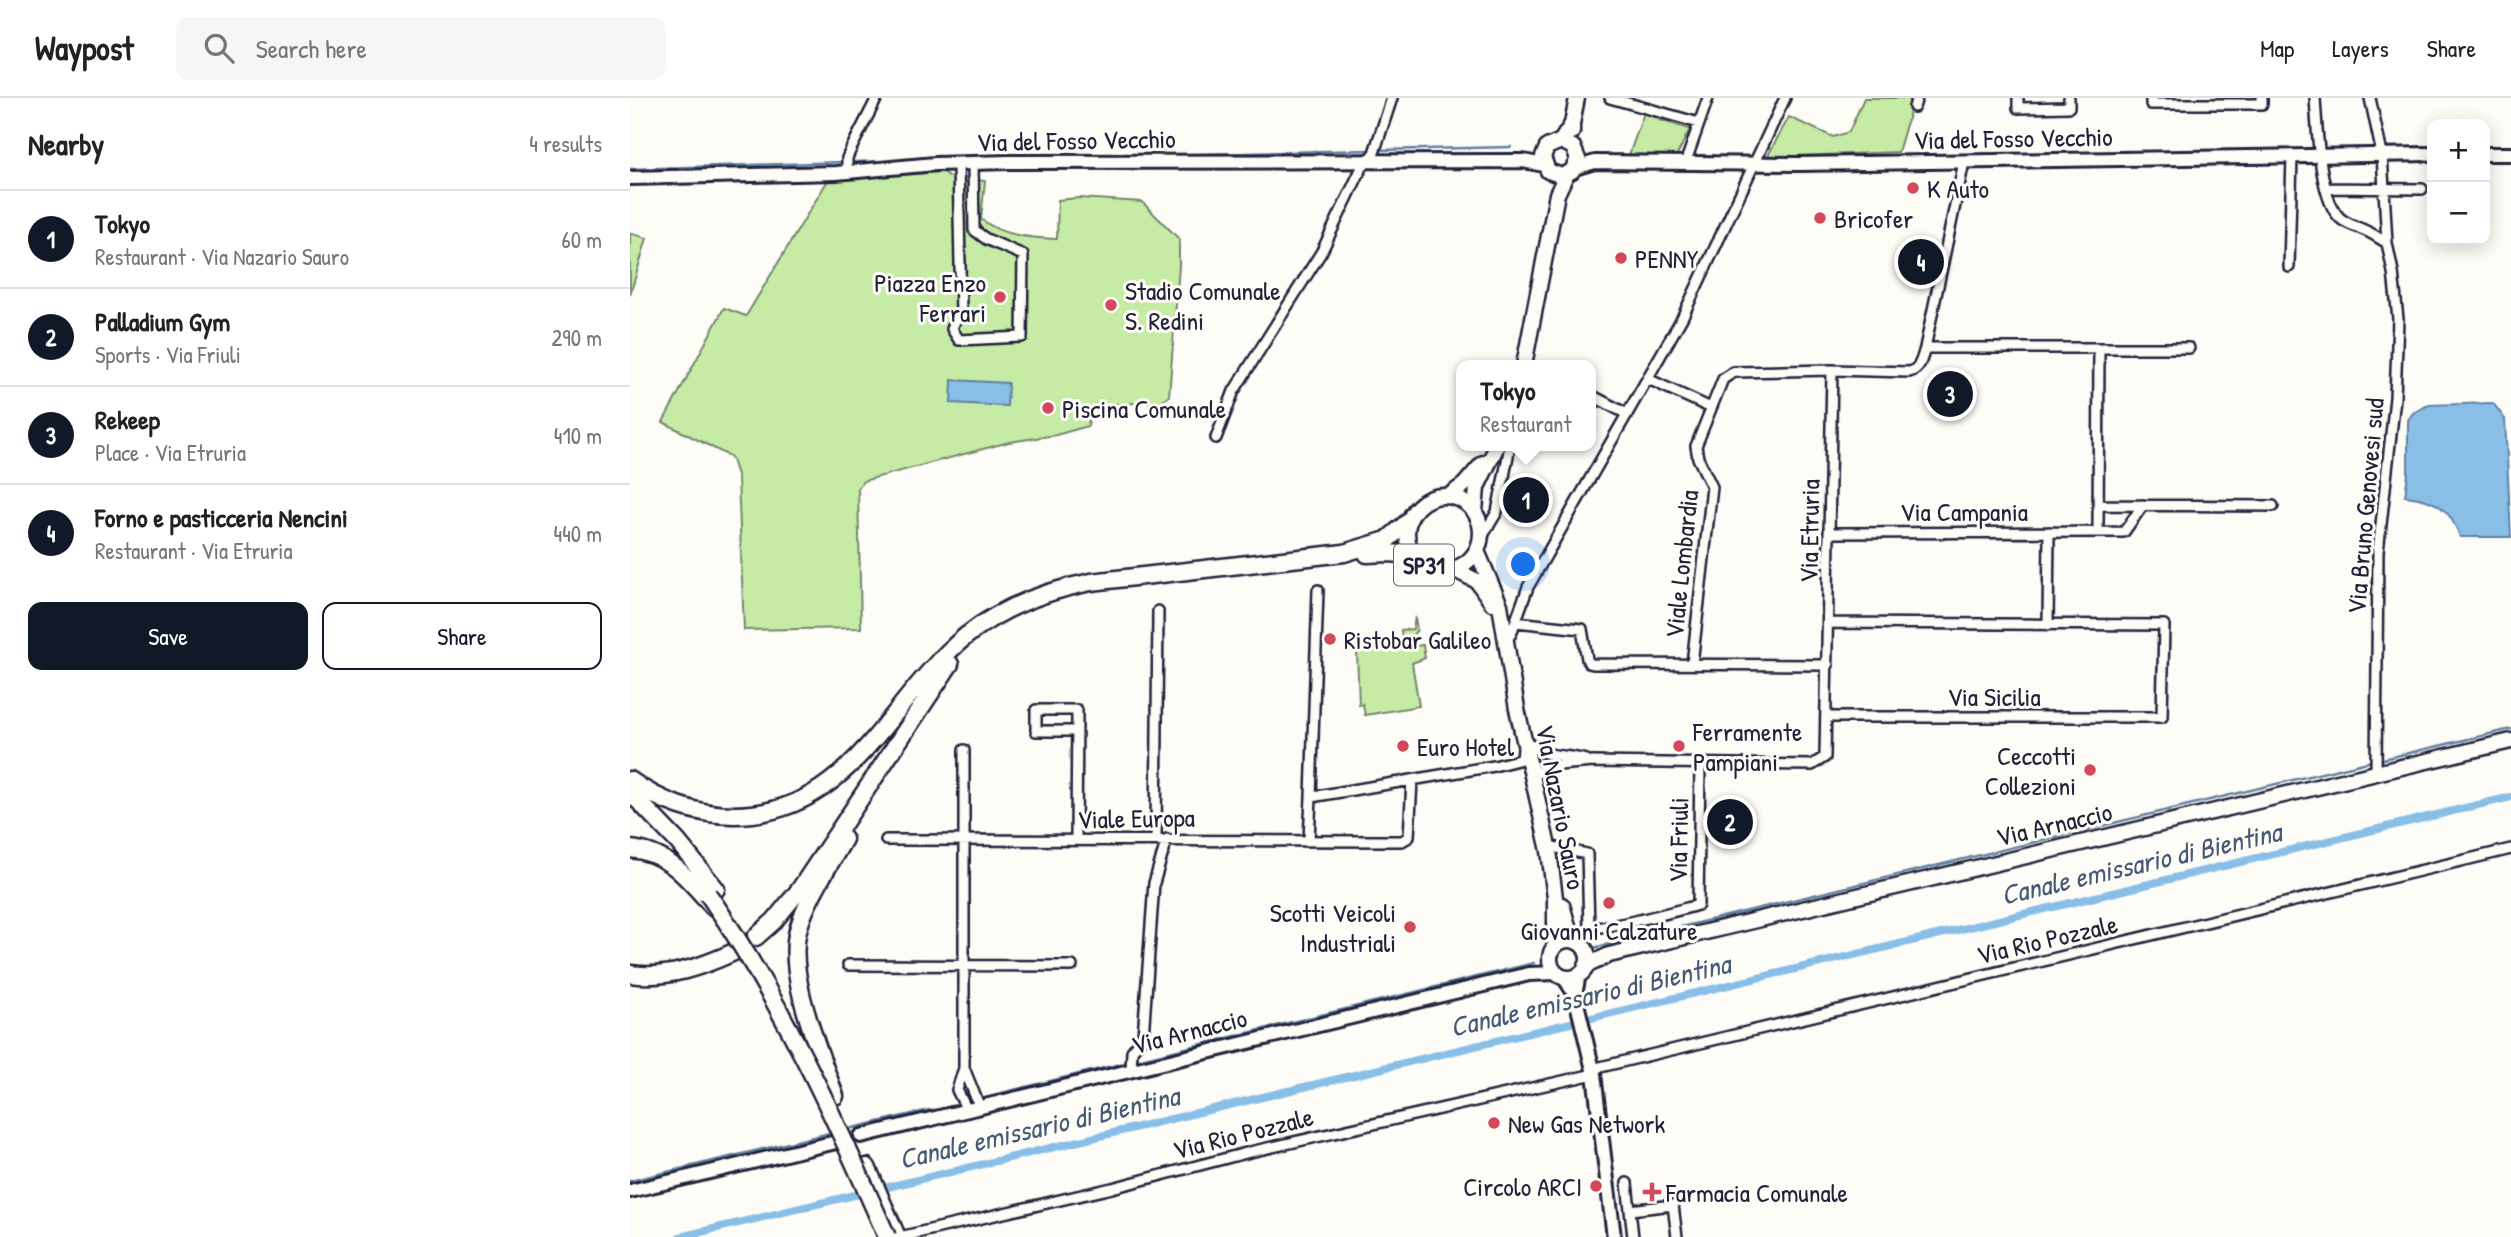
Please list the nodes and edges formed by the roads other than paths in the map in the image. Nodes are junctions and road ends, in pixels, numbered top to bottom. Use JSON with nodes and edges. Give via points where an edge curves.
{"nodes":[{"id":1,"x":877,"y":98,"type":"edge"},
{"id":2,"x":1392,"y":98,"type":"edge"},
{"id":3,"x":1577,"y":98,"type":"edge"},
{"id":4,"x":1610,"y":98,"type":"edge"},
{"id":5,"x":1708,"y":98,"type":"edge"},
{"id":6,"x":1784,"y":98,"type":"edge"},
{"id":7,"x":2018,"y":98,"type":"edge"},
{"id":8,"x":2069,"y":98,"type":"edge"},
{"id":9,"x":2151,"y":98,"type":"edge"},
{"id":10,"x":2262,"y":98,"type":"edge"},
{"id":11,"x":2315,"y":98,"type":"edge"},
{"id":12,"x":2370,"y":98,"type":"edge"},
{"id":13,"x":1699,"y":123,"type":"junction"},
{"id":14,"x":2382,"y":154,"type":"junction"},
{"id":15,"x":2427,"y":154,"type":"edge"},
{"id":16,"x":2490,"y":154,"type":"edge"},
{"id":17,"x":2511,"y":154,"type":"edge"},
{"id":18,"x":2319,"y":155,"type":"junction"},
{"id":19,"x":2292,"y":156,"type":"junction"},
{"id":20,"x":1369,"y":158,"type":"junction"},
{"id":21,"x":1562,"y":160,"type":"junction"},
{"id":22,"x":1964,"y":162,"type":"junction"},
{"id":23,"x":973,"y":163,"type":"junction"},
{"id":24,"x":958,"y":164,"type":"junction"},
{"id":25,"x":1685,"y":164,"type":"junction"},
{"id":26,"x":1753,"y":164,"type":"junction"},
{"id":27,"x":847,"y":165,"type":"junction"},
{"id":28,"x":630,"y":178,"type":"edge"},
{"id":29,"x":2326,"y":188,"type":"junction"},
{"id":30,"x":2422,"y":189,"type":"dead end"},
{"id":31,"x":2383,"y":190,"type":"junction"},
{"id":32,"x":974,"y":230,"type":"junction"},
{"id":33,"x":960,"y":232,"type":"junction"},
{"id":34,"x":2388,"y":243,"type":"junction"},
{"id":35,"x":2289,"y":267,"type":"dead end"},
{"id":36,"x":1925,"y":348,"type":"junction"},
{"id":37,"x":2099,"y":348,"type":"junction"},
{"id":38,"x":2189,"y":348,"type":"dead end"},
{"id":39,"x":1528,"y":360,"type":"edge"},
{"id":40,"x":1832,"y":370,"type":"junction"},
{"id":41,"x":1648,"y":379,"type":"junction"},
{"id":42,"x":1596,"y":398,"type":"edge"},
{"id":43,"x":1711,"y":408,"type":"junction"},
{"id":44,"x":1627,"y":414,"type":"junction"},
{"id":45,"x":1216,"y":438,"type":"dead end"},
{"id":46,"x":1493,"y":451,"type":"edge"},
{"id":47,"x":1495,"y":451,"type":"edge"},
{"id":48,"x":1509,"y":451,"type":"edge"},
{"id":49,"x":1449,"y":496,"type":"junction"},
{"id":50,"x":2098,"y":505,"type":"junction"},
{"id":51,"x":2143,"y":505,"type":"junction"},
{"id":52,"x":2273,"y":506,"type":"dead end"},
{"id":53,"x":1475,"y":512,"type":"junction"},
{"id":54,"x":1408,"y":522,"type":"junction"},
{"id":55,"x":2049,"y":532,"type":"junction"},
{"id":56,"x":2098,"y":532,"type":"junction"},
{"id":57,"x":1830,"y":533,"type":"junction"},
{"id":58,"x":1479,"y":544,"type":"junction"},
{"id":59,"x":1413,"y":555,"type":"junction"},
{"id":60,"x":1453,"y":569,"type":"junction"},
{"id":61,"x":1318,"y":590,"type":"dead end"},
{"id":62,"x":1158,"y":611,"type":"dead end"},
{"id":63,"x":1508,"y":621,"type":"junction"},
{"id":64,"x":1829,"y":623,"type":"junction"},
{"id":65,"x":2048,"y":625,"type":"junction"},
{"id":66,"x":957,"y":645,"type":"junction"},
{"id":67,"x":1692,"y":664,"type":"junction"},
{"id":68,"x":1828,"y":665,"type":"junction"},
{"id":69,"x":1513,"y":677,"type":"junction"},
{"id":70,"x":931,"y":692,"type":"junction"},
{"id":71,"x":1827,"y":717,"type":"junction"},
{"id":72,"x":1520,"y":722,"type":"junction"},
{"id":73,"x":1077,"y":731,"type":"junction"},
{"id":74,"x":2511,"y":741,"type":"edge"},
{"id":75,"x":1530,"y":744,"type":"junction"},
{"id":76,"x":964,"y":750,"type":"dead end"},
{"id":77,"x":1593,"y":762,"type":"junction"},
{"id":78,"x":1700,"y":764,"type":"junction"},
{"id":79,"x":2376,"y":765,"type":"junction"},
{"id":80,"x":1494,"y":766,"type":"junction"},
{"id":81,"x":1534,"y":775,"type":"junction"},
{"id":82,"x":630,"y":780,"type":"edge"},
{"id":83,"x":1412,"y":780,"type":"junction"},
{"id":84,"x":630,"y":792,"type":"edge"},
{"id":85,"x":1311,"y":797,"type":"junction"},
{"id":86,"x":630,"y":805,"type":"edge"},
{"id":87,"x":1156,"y":839,"type":"junction"},
{"id":88,"x":1167,"y":839,"type":"junction"},
{"id":89,"x":886,"y":840,"type":"dead end"},
{"id":90,"x":1076,"y":840,"type":"junction"},
{"id":91,"x":1310,"y":840,"type":"junction"},
{"id":92,"x":964,"y":841,"type":"junction"},
{"id":93,"x":1553,"y":847,"type":"junction"},
{"id":94,"x":630,"y":849,"type":"edge"},
{"id":95,"x":2511,"y":849,"type":"edge"},
{"id":96,"x":712,"y":891,"type":"junction"},
{"id":97,"x":727,"y":922,"type":"junction"},
{"id":98,"x":1572,"y":940,"type":"junction"},
{"id":99,"x":733,"y":950,"type":"dead end"},
{"id":100,"x":1556,"y":964,"type":"junction"},
{"id":101,"x":1584,"y":964,"type":"junction"},
{"id":102,"x":848,"y":965,"type":"dead end"},
{"id":103,"x":964,"y":965,"type":"junction"},
{"id":104,"x":1072,"y":966,"type":"dead end"},
{"id":105,"x":630,"y":971,"type":"edge"},
{"id":106,"x":1576,"y":997,"type":"junction"},
{"id":107,"x":964,"y":1068,"type":"junction"},
{"id":108,"x":1131,"y":1068,"type":"junction"},
{"id":109,"x":1593,"y":1072,"type":"junction"},
{"id":110,"x":835,"y":1096,"type":"junction"},
{"id":111,"x":967,"y":1100,"type":"junction"},
{"id":112,"x":946,"y":1112,"type":"junction"},
{"id":113,"x":861,"y":1136,"type":"dead end"},
{"id":114,"x":836,"y":1142,"type":"dead end"},
{"id":115,"x":1627,"y":1183,"type":"dead end"},
{"id":116,"x":630,"y":1191,"type":"edge"},
{"id":117,"x":1631,"y":1215,"type":"junction"},
{"id":118,"x":1612,"y":1222,"type":"junction"},
{"id":119,"x":896,"y":1237,"type":"edge"},
{"id":120,"x":1614,"y":1237,"type":"edge"},
{"id":121,"x":1633,"y":1237,"type":"edge"},
{"id":122,"x":1677,"y":1237,"type":"edge"}],
"edges":[{"from":1,"to":27,"type":"street"},
{"from":2,"to":20,"type":"street"},
{"from":3,"to":21,"type":"main road"},
{"from":4,"to":13,"type":"street"},
{"from":5,"to":13,"type":"street"},
{"from":6,"to":26,"type":"street"},
{"from":7,"to":8,"type":"street","via":[[2018,108],[2069,107]]},
{"from":9,"to":10,"type":"street","via":[[2151,104],[2262,104]]},
{"from":11,"to":18,"type":"street"},
{"from":12,"to":14,"type":"street"},
{"from":13,"to":25,"type":"street"},
{"from":14,"to":15,"type":"street","name":"Via del Fosso Vecchio"},
{"from":14,"to":18,"type":"street","name":"Via del Fosso Vecchio"},
{"from":14,"to":31,"type":"street","name":"Via Bruno Genovesi sud"},
{"from":16,"to":17,"type":"street"},
{"from":18,"to":19,"type":"street","name":"Via del Fosso Vecchio"},
{"from":18,"to":29,"type":"street"},
{"from":19,"to":22,"type":"street","name":"Via del Fosso Vecchio"},
{"from":19,"to":35,"type":"street"},
{"from":20,"to":21,"type":"street","name":"Via del Fosso Vecchio"},
{"from":20,"to":23,"type":"street","name":"Via del Fosso Vecchio"},
{"from":20,"to":45,"type":"street","via":[[1322,251],[1234,391]]},
{"from":21,"to":25,"type":"street","name":"Via del Fosso Vecchio"},
{"from":21,"to":39,"type":"main road"},
{"from":22,"to":26,"type":"street","name":"Via del Fosso Vecchio"},
{"from":22,"to":36,"type":"street"},
{"from":23,"to":24,"type":"street","name":"Via del Fosso Vecchio"},
{"from":23,"to":32,"type":"street"},
{"from":24,"to":27,"type":"street","name":"Via del Fosso Vecchio"},
{"from":24,"to":33,"type":"street"},
{"from":25,"to":26,"type":"street","name":"Via del Fosso Vecchio"},
{"from":26,"to":41,"type":"street","via":[[1682,318]]},
{"from":27,"to":28,"type":"street","name":"Via del Fosso Vecchio"},
{"from":29,"to":31,"type":"street"},
{"from":29,"to":34,"type":"street","via":[[2339,218]]},
{"from":30,"to":31,"type":"street"},
{"from":31,"to":34,"type":"street","name":"Via Bruno Genovesi sud"},
{"from":32,"to":33,"type":"street"},
{"from":32,"to":33,"type":"street","via":[[1023,255],[1022,337],[959,340],[955,336],[952,329],[961,314]]},
{"from":34,"to":79,"type":"street","name":"Via Bruno Genovesi sud","via":[[2396,294],[2398,373],[2378,552]]},
{"from":36,"to":37,"type":"street"},
{"from":36,"to":40,"type":"street","via":[[1913,371]]},
{"from":37,"to":38,"type":"street"},
{"from":37,"to":50,"type":"street"},
{"from":40,"to":43,"type":"street","name":"Viale Lombardia","via":[[1730,373]]},
{"from":40,"to":57,"type":"street","name":"Via Etruria"},
{"from":41,"to":43,"type":"street"},
{"from":41,"to":44,"type":"street"},
{"from":42,"to":44,"type":"street"},
{"from":43,"to":67,"type":"street","name":"Viale Lombardia","via":[[1696,446],[1713,486]]},
{"from":44,"to":63,"type":"street"},
{"from":46,"to":49,"type":"main road","name":"Via Nazario Sauro","number":"SP31"},
{"from":47,"to":53,"type":"main road","name":"Via Nazario Sauro","via":[[1477,488]]},
{"from":48,"to":58,"type":"street","via":[[1497,512]]},
{"from":49,"to":53,"type":"main road","number":"SP31","via":[[1464,501]]},
{"from":49,"to":54,"type":"main road","name":"Via Nazario Sauro","number":"SP31","via":[[1421,503]]},
{"from":50,"to":51,"type":"street"},
{"from":50,"to":56,"type":"street"},
{"from":51,"to":52,"type":"street"},
{"from":51,"to":56,"type":"street","name":"Via Campania","via":[[2124,532]]},
{"from":53,"to":58,"type":"main road","name":"Via Nazario Sauro","number":"SP31","via":[[1481,526]]},
{"from":54,"to":59,"type":"main road","number":"SP31","via":[[1407,539]]},
{"from":54,"to":66,"type":"highway","via":[[1387,540],[1344,553],[1069,587],[1009,609]]},
{"from":55,"to":56,"type":"street","name":"Via Campania"},
{"from":55,"to":57,"type":"street","name":"Via Campania"},
{"from":55,"to":65,"type":"street"},
{"from":57,"to":64,"type":"street","name":"Via Etruria"},
{"from":58,"to":60,"type":"main road","number":"SP31","via":[[1465,564]]},
{"from":58,"to":63,"type":"main road","name":"Via Nazario Sauro","number":"SP31"},
{"from":59,"to":60,"type":"main road","name":"Via Nazario Sauro","number":"SP31","via":[[1432,568]]},
{"from":59,"to":70,"type":"highway","via":[[1373,553],[1094,586],[1050,597],[981,634]]},
{"from":60,"to":63,"type":"main road","name":"Via Nazario Sauro","via":[[1480,585]]},
{"from":61,"to":85,"type":"street"},
{"from":62,"to":87,"type":"street"},
{"from":63,"to":67,"type":"street","via":[[1582,629],[1589,663]]},
{"from":63,"to":69,"type":"main road","name":"Via Nazario Sauro","number":"SP31","via":[[1506,639]]},
{"from":64,"to":65,"type":"street"},
{"from":64,"to":68,"type":"street","name":"Via Etruria"},
{"from":65,"to":71,"type":"street","name":"Via Sicilia","via":[[2164,625],[2162,717]]},
{"from":66,"to":70,"type":"highway","via":[[782,905],[755,935],[774,921],[800,889]]},
{"from":66,"to":82,"type":"highway","via":[[854,762],[798,802],[756,814],[708,813],[670,802]]},
{"from":67,"to":68,"type":"street"},
{"from":68,"to":71,"type":"street","name":"Via Etruria"},
{"from":69,"to":72,"type":"main road","name":"Via Nazario Sauro","number":"SP31"},
{"from":69,"to":75,"type":"main road","name":"Via Nazario Sauro","number":"SP31"},
{"from":70,"to":110,"type":"highway","via":[[821,879],[796,941],[801,992]]},
{"from":71,"to":78,"type":"street","name":"Via Etruria","via":[[1826,753],[1815,764]]},
{"from":72,"to":80,"type":"street","via":[[1522,758]]},
{"from":72,"to":81,"type":"main road","name":"Via Nazario Sauro","number":"SP31"},
{"from":73,"to":73,"type":"street","via":[[1036,731],[1036,710],[1077,710]]},
{"from":73,"to":90,"type":"street"},
{"from":74,"to":79,"type":"main road","name":"Via Arnaccio"},
{"from":75,"to":77,"type":"street","name":"Via Etruria","via":[[1539,751]]},
{"from":75,"to":81,"type":"main road","name":"Via Nazario Sauro","number":"SP31"},
{"from":76,"to":92,"type":"street"},
{"from":77,"to":78,"type":"street","name":"Via Etruria"},
{"from":77,"to":81,"type":"street","name":"Via Etruria","via":[[1547,766]]},
{"from":78,"to":93,"type":"street","name":"Via Friuli","via":[[1698,905],[1592,929],[1587,924],[1587,854]]},
{"from":79,"to":101,"type":"main road","name":"Via Arnaccio"},
{"from":80,"to":81,"type":"street","via":[[1520,768]]},
{"from":80,"to":83,"type":"street"},
{"from":81,"to":93,"type":"main road","name":"Via Nazario Sauro","number":"SP31"},
{"from":81,"to":100,"type":"main road","name":"Via Nazario Sauro","number":"SP31","via":[[1553,878]]},
{"from":83,"to":85,"type":"street"},
{"from":83,"to":91,"type":"street","name":"Viale Europa","via":[[1409,837],[1402,841]]},
{"from":84,"to":96,"type":"highway","via":[[678,842]]},
{"from":85,"to":91,"type":"street"},
{"from":86,"to":96,"type":"highway"},
{"from":87,"to":88,"type":"street","name":"Viale Europa"},
{"from":87,"to":90,"type":"street","name":"Viale Europa"},
{"from":88,"to":91,"type":"street","name":"Viale Europa"},
{"from":88,"to":108,"type":"street","via":[[1154,883],[1143,1037],[1132,1051]]},
{"from":89,"to":92,"type":"street","name":"Viale Europa"},
{"from":90,"to":92,"type":"street","name":"Viale Europa"},
{"from":92,"to":103,"type":"street"},
{"from":93,"to":98,"type":"main road","name":"Via Nazario Sauro","number":"SP31"},
{"from":94,"to":97,"type":"highway","via":[[674,865]]},
{"from":95,"to":109,"type":"street","name":"Via Rio Pozzale"},
{"from":96,"to":97,"type":"highway","bridge":true},
{"from":96,"to":110,"type":"highway","via":[[767,966]]},
{"from":97,"to":119,"type":"highway","bridge":true,"via":[[808,1063]]},
{"from":98,"to":100,"type":"main road","via":[[1563,941]]},
{"from":98,"to":101,"type":"main road","via":[[1583,946]]},
{"from":99,"to":105,"type":"highway","via":[[687,971],[650,975]]},
{"from":100,"to":101,"type":"main road","name":"Via Arnaccio"},
{"from":100,"to":106,"type":"street"},
{"from":100,"to":108,"type":"street","name":"Via Arnaccio"},
{"from":101,"to":106,"type":"street"},
{"from":102,"to":103,"type":"street"},
{"from":103,"to":104,"type":"street"},
{"from":103,"to":107,"type":"street"},
{"from":106,"to":109,"type":"street"},
{"from":107,"to":111,"type":"street"},
{"from":107,"to":111,"type":"street"},
{"from":108,"to":111,"type":"street","name":"Via Arnaccio"},
{"from":109,"to":118,"type":"street"},
{"from":109,"to":119,"type":"street","name":"Via Rio Pozzale"},
{"from":110,"to":119,"type":"highway"},
{"from":111,"to":112,"type":"street","name":"Via Arnaccio"},
{"from":111,"to":112,"type":"street"},
{"from":112,"to":113,"type":"street","name":"Via Arnaccio"},
{"from":114,"to":116,"type":"street"},
{"from":115,"to":117,"type":"street"},
{"from":117,"to":118,"type":"street"},
{"from":117,"to":121,"type":"street"},
{"from":117,"to":122,"type":"street","via":[[1673,1205]]},
{"from":118,"to":120,"type":"street"}]}
